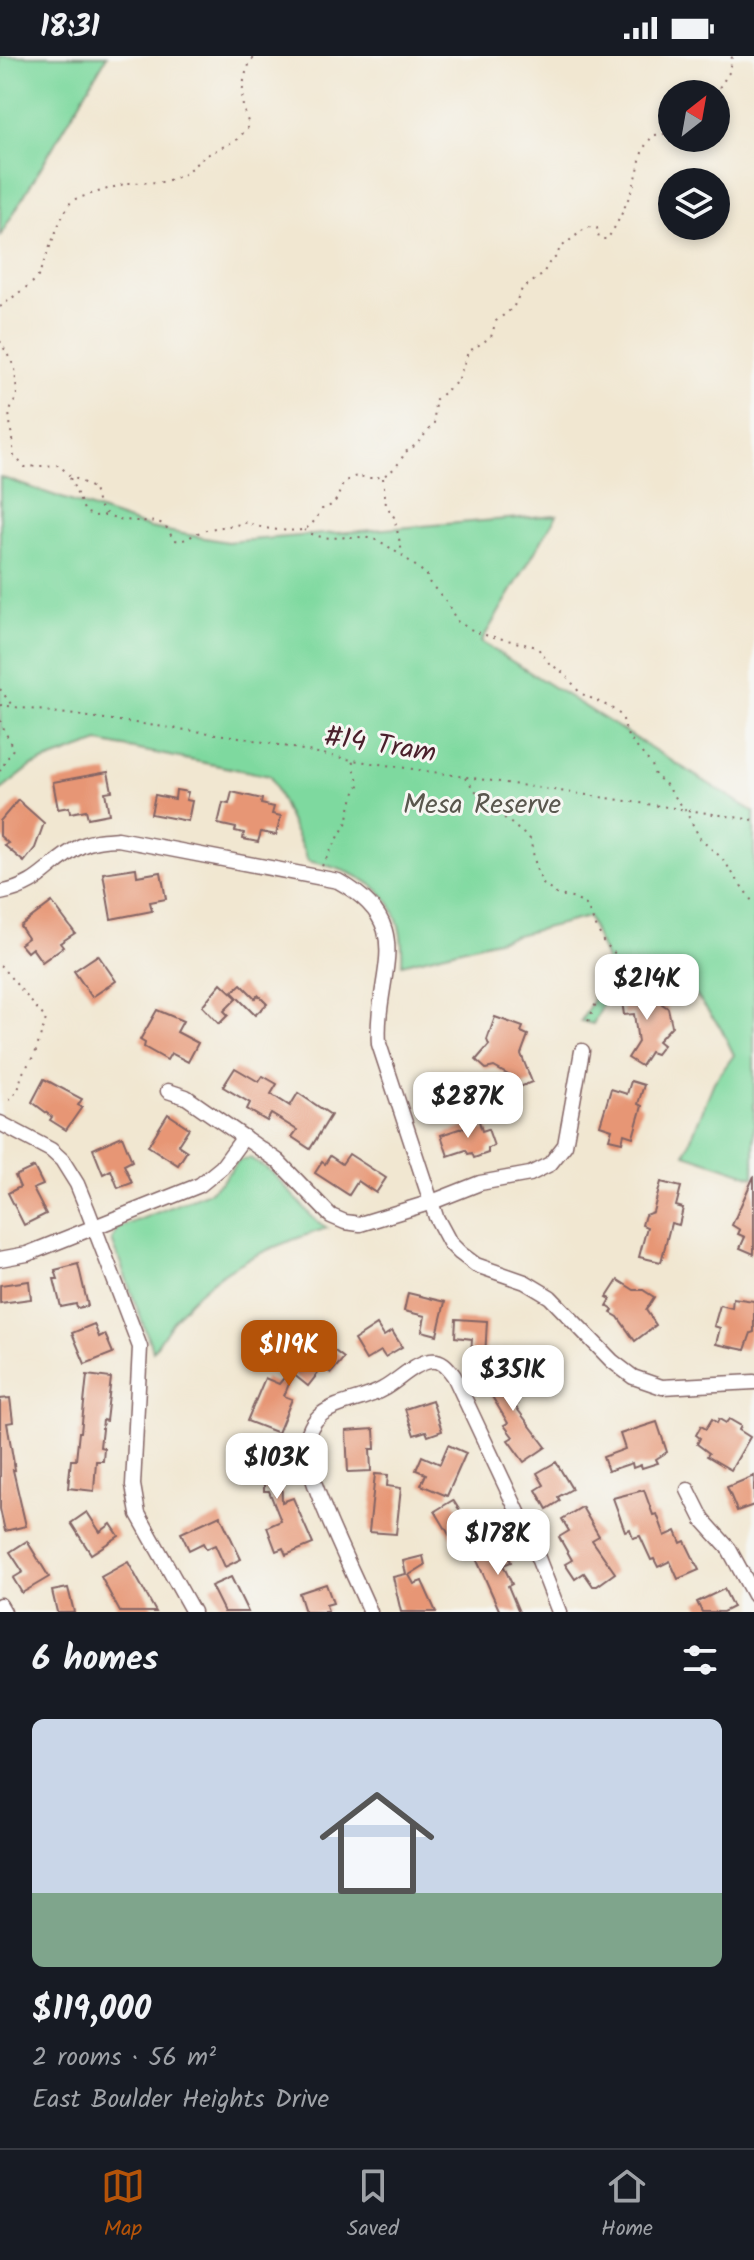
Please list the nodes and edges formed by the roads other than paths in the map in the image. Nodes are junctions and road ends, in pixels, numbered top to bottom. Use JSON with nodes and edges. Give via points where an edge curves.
{"nodes":[{"id":1,"x":0,"y":893,"type":"edge"},
{"id":2,"x":582,"y":1051,"type":"dead end"},
{"id":3,"x":168,"y":1091,"type":"dead end"},
{"id":4,"x":0,"y":1123,"type":"edge"},
{"id":5,"x":244,"y":1137,"type":"junction"},
{"id":6,"x":432,"y":1202,"type":"junction"},
{"id":7,"x":94,"y":1227,"type":"junction"},
{"id":8,"x":0,"y":1259,"type":"edge"},
{"id":9,"x":754,"y":1382,"type":"edge"},
{"id":10,"x":688,"y":1490,"type":"dead end"},
{"id":11,"x":754,"y":1595,"type":"edge"},
{"id":12,"x":0,"y":1605,"type":"edge"},
{"id":13,"x":4,"y":1612,"type":"edge"},
{"id":14,"x":193,"y":1612,"type":"edge"},
{"id":15,"x":370,"y":1612,"type":"edge"},
{"id":16,"x":559,"y":1612,"type":"edge"}],
"edges":[{"from":1,"to":6,"type":"street","via":[[21,889],[78,847],[118,839],[338,881],[356,891],[371,903],[388,936],[379,1044]]},
{"from":2,"to":6,"type":"street","via":[[565,1145],[550,1164]]},
{"from":3,"to":5,"type":"street","via":[[186,1097]]},
{"from":4,"to":7,"type":"street","via":[[62,1160]]},
{"from":5,"to":6,"type":"street","via":[[278,1161],[331,1216],[345,1222],[374,1221]]},
{"from":5,"to":7,"type":"street","via":[[222,1167],[200,1185]]},
{"from":6,"to":9,"type":"street","via":[[442,1231],[460,1253],[550,1297],[633,1377],[662,1387]]},
{"from":7,"to":8,"type":"street"},
{"from":7,"to":14,"type":"street","via":[[140,1347],[134,1500]]},
{"from":10,"to":11,"type":"street"},
{"from":12,"to":13,"type":"street"},
{"from":15,"to":16,"type":"street","via":[[312,1477],[309,1435],[334,1406],[380,1391],[432,1360],[454,1376]]}]}
